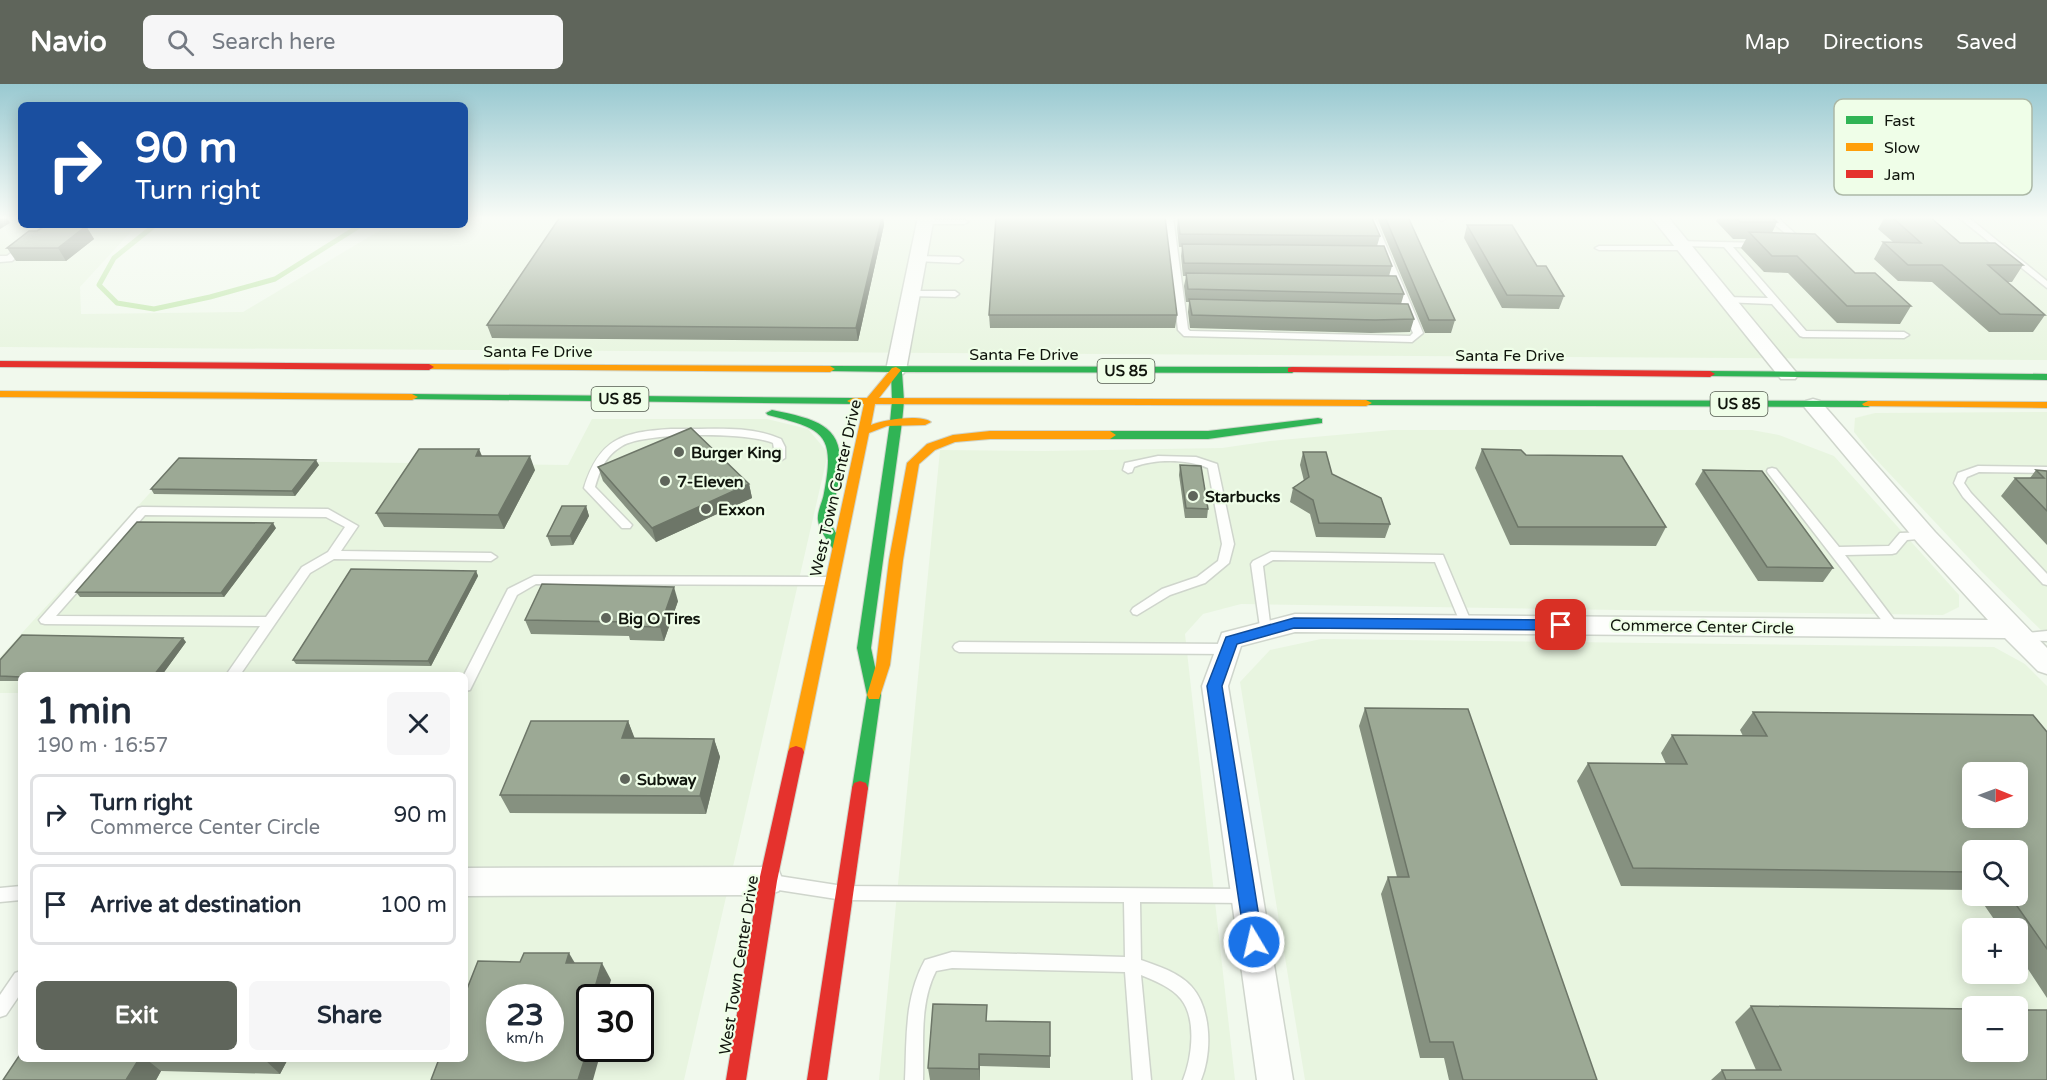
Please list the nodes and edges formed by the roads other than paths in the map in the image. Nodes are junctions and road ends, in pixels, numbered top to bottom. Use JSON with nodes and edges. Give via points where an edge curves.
{"nodes":[{"id":1,"x":917,"y":263,"type":"edge"},
{"id":2,"x":1175,"y":263,"type":"edge"},
{"id":3,"x":1390,"y":263,"type":"edge"},
{"id":4,"x":1695,"y":263,"type":"edge"},
{"id":5,"x":1742,"y":263,"type":"edge"},
{"id":6,"x":2020,"y":263,"type":"edge"},
{"id":7,"x":1177,"y":281,"type":"junction"},
{"id":8,"x":1188,"y":281,"type":"edge"},
{"id":9,"x":1386,"y":284,"type":"edge"},
{"id":10,"x":1398,"y":284,"type":"junction"},
{"id":11,"x":2047,"y":285,"type":"edge"},
{"id":12,"x":911,"y":294,"type":"junction"},
{"id":13,"x":955,"y":294,"type":"dead end"},
{"id":14,"x":1725,"y":300,"type":"junction"},
{"id":15,"x":1773,"y":301,"type":"junction"},
{"id":16,"x":1180,"y":307,"type":"junction"},
{"id":17,"x":1191,"y":308,"type":"edge"},
{"id":18,"x":1398,"y":312,"type":"edge"},
{"id":19,"x":1410,"y":312,"type":"junction"},
{"id":20,"x":1904,"y":335,"type":"dead end"},
{"id":21,"x":0,"y":364,"type":"edge"},
{"id":22,"x":405,"y":366,"type":"junction"},
{"id":23,"x":896,"y":370,"type":"junction"},
{"id":24,"x":1788,"y":375,"type":"junction"},
{"id":25,"x":2047,"y":377,"type":"edge"},
{"id":26,"x":242,"y":380,"type":"dead end"},
{"id":27,"x":195,"y":381,"type":"dead end"},
{"id":28,"x":0,"y":383,"type":"edge"},
{"id":29,"x":2047,"y":387,"type":"edge"},
{"id":30,"x":1333,"y":389,"type":"dead end"},
{"id":31,"x":1769,"y":389,"type":"dead end"},
{"id":32,"x":0,"y":394,"type":"edge"},
{"id":33,"x":369,"y":397,"type":"junction"},
{"id":34,"x":898,"y":401,"type":"junction"},
{"id":35,"x":870,"y":402,"type":"junction"},
{"id":36,"x":1432,"y":403,"type":"junction"},
{"id":37,"x":1282,"y":404,"type":"junction"},
{"id":38,"x":1813,"y":405,"type":"junction"},
{"id":39,"x":2047,"y":405,"type":"edge"},
{"id":40,"x":1234,"y":416,"type":"dead end"},
{"id":41,"x":1363,"y":417,"type":"dead end"},
{"id":42,"x":1202,"y":420,"type":"dead end"},
{"id":43,"x":1330,"y":420,"type":"dead end"},
{"id":44,"x":896,"y":422,"type":"junction"},
{"id":45,"x":937,"y":422,"type":"dead end"},
{"id":46,"x":984,"y":422,"type":"dead end"},
{"id":47,"x":865,"y":431,"type":"junction"},
{"id":48,"x":780,"y":458,"type":"dead end"},
{"id":49,"x":1128,"y":470,"type":"dead end"},
{"id":50,"x":2047,"y":470,"type":"edge"},
{"id":51,"x":1772,"y":471,"type":"dead end"},
{"id":52,"x":626,"y":525,"type":"dead end"},
{"id":53,"x":1924,"y":535,"type":"junction"},
{"id":54,"x":838,"y":546,"type":"junction"},
{"id":55,"x":1836,"y":551,"type":"junction"},
{"id":56,"x":332,"y":555,"type":"junction"},
{"id":57,"x":490,"y":557,"type":"dead end"},
{"id":58,"x":2047,"y":580,"type":"edge"},
{"id":59,"x":830,"y":581,"type":"junction"},
{"id":60,"x":1137,"y":611,"type":"dead end"},
{"id":61,"x":269,"y":622,"type":"junction"},
{"id":62,"x":1466,"y":624,"type":"junction"},
{"id":63,"x":1894,"y":628,"type":"junction"},
{"id":64,"x":1265,"y":631,"type":"junction"},
{"id":65,"x":2015,"y":633,"type":"junction"},
{"id":66,"x":2047,"y":636,"type":"edge"},
{"id":67,"x":959,"y":647,"type":"dead end"},
{"id":68,"x":1228,"y":649,"type":"junction"},
{"id":69,"x":2047,"y":664,"type":"edge"},
{"id":70,"x":235,"y":672,"type":"edge"},
{"id":71,"x":468,"y":680,"type":"edge"},
{"id":72,"x":874,"y":695,"type":"junction"},
{"id":73,"x":768,"y":881,"type":"junction"},
{"id":74,"x":468,"y":882,"type":"edge"},
{"id":75,"x":18,"y":893,"type":"edge"},
{"id":76,"x":843,"y":893,"type":"junction"},
{"id":77,"x":0,"y":895,"type":"edge"},
{"id":78,"x":1132,"y":895,"type":"junction"},
{"id":79,"x":1247,"y":896,"type":"junction"},
{"id":80,"x":1134,"y":965,"type":"junction"},
{"id":81,"x":18,"y":982,"type":"edge"},
{"id":82,"x":0,"y":1009,"type":"edge"},
{"id":83,"x":736,"y":1080,"type":"edge"},
{"id":84,"x":817,"y":1080,"type":"edge"},
{"id":85,"x":914,"y":1080,"type":"edge"},
{"id":86,"x":1142,"y":1080,"type":"edge"},
{"id":87,"x":1192,"y":1080,"type":"edge"},
{"id":88,"x":1275,"y":1080,"type":"edge"}],
"edges":[{"from":1,"to":12,"type":"street"},
{"from":2,"to":7,"type":"lane"},
{"from":3,"to":10,"type":"lane"},
{"from":4,"to":14,"type":"street"},
{"from":5,"to":15,"type":"lane"},
{"from":6,"to":11,"type":"lane"},
{"from":7,"to":8,"type":"lane"},
{"from":7,"to":16,"type":"lane"},
{"from":9,"to":10,"type":"lane"},
{"from":10,"to":19,"type":"lane"},
{"from":12,"to":13,"type":"lane"},
{"from":12,"to":23,"type":"street"},
{"from":14,"to":15,"type":"lane"},
{"from":14,"to":24,"type":"street"},
{"from":15,"to":20,"type":"lane","via":[[1803,334]]},
{"from":16,"to":17,"type":"lane"},
{"from":16,"to":19,"type":"lane","via":[[1184,332],[1203,335],[1412,339],[1418,333]]},
{"from":18,"to":19,"type":"lane"},
{"from":21,"to":22,"type":"main road","name":"Santa Fe Drive","number":"US 85"},
{"from":22,"to":23,"type":"main road","name":"Santa Fe Drive","number":"US 85"},
{"from":22,"to":26,"type":"main road","via":[[301,378]]},
{"from":23,"to":24,"type":"main road","name":"Santa Fe Drive","number":"US 85"},
{"from":23,"to":34,"type":"main road"},
{"from":23,"to":35,"type":"main road","name":"West Town Center Drive"},
{"from":24,"to":25,"type":"main road","name":"Santa Fe Drive","number":"US 85"},
{"from":27,"to":28,"type":"main road"},
{"from":29,"to":31,"type":"main road"},
{"from":30,"to":37,"type":"main road","via":[[1312,391]]},
{"from":32,"to":33,"type":"main road","number":"US 85"},
{"from":33,"to":35,"type":"main road","number":"US 85"},
{"from":33,"to":54,"type":"main road","via":[[444,411],[774,413],[798,417],[829,433],[837,450],[824,520]]},
{"from":34,"to":35,"type":"main road","number":"US 85"},
{"from":34,"to":37,"type":"main road","number":"US 85"},
{"from":34,"to":44,"type":"main road"},
{"from":35,"to":47,"type":"main road","name":"West Town Center Drive"},
{"from":36,"to":37,"type":"main road","number":"US 85"},
{"from":36,"to":38,"type":"main road","number":"US 85"},
{"from":36,"to":41,"type":"main road","via":[[1396,415]]},
{"from":37,"to":40,"type":"main road"},
{"from":38,"to":39,"type":"main road","number":"US 85"},
{"from":38,"to":53,"type":"street"},
{"from":42,"to":46,"type":"main road"},
{"from":43,"to":72,"type":"main road","via":[[1208,435],[990,435],[953,439],[931,447],[913,463],[883,665]]},
{"from":44,"to":45,"type":"main road"},
{"from":44,"to":47,"type":"main road"},
{"from":44,"to":72,"type":"main road","via":[[864,648]]},
{"from":47,"to":54,"type":"main road","name":"West Town Center Drive"},
{"from":48,"to":52,"type":"lane","via":[[777,441],[758,434],[647,433],[626,438],[606,451],[589,488]]},
{"from":49,"to":60,"type":"lane","via":[[1128,465],[1143,460],[1200,460],[1213,466],[1228,544],[1223,563],[1213,572],[1166,592]]},
{"from":50,"to":58,"type":"lane","via":[[1978,470],[1962,475],[1959,483]]},
{"from":51,"to":55,"type":"lane"},
{"from":53,"to":55,"type":"lane","via":[[1904,536],[1892,550]]},
{"from":53,"to":65,"type":"street"},
{"from":54,"to":59,"type":"main road","name":"West Town Center Drive"},
{"from":55,"to":63,"type":"lane"},
{"from":56,"to":57,"type":"lane"},
{"from":56,"to":61,"type":"lane","via":[[306,570]]},
{"from":56,"to":61,"type":"lane","via":[[352,525],[328,513],[142,511],[45,620]]},
{"from":59,"to":71,"type":"lane","via":[[534,580],[512,592]]},
{"from":59,"to":73,"type":"main road","name":"West Town Center Drive"},
{"from":61,"to":70,"type":"lane"},
{"from":62,"to":63,"type":"street","name":"Commerce Center Circle"},
{"from":62,"to":64,"type":"street","name":"Commerce Center Circle","via":[[1294,623]]},
{"from":62,"to":64,"type":"lane","via":[[1439,558],[1271,556],[1257,564]]},
{"from":63,"to":65,"type":"street","name":"Commerce Center Circle"},
{"from":64,"to":68,"type":"street","name":"Commerce Center Circle","via":[[1231,640]]},
{"from":65,"to":66,"type":"lane"},
{"from":65,"to":69,"type":"street"},
{"from":67,"to":68,"type":"lane"},
{"from":68,"to":79,"type":"street","via":[[1215,686]]},
{"from":72,"to":76,"type":"main road"},
{"from":73,"to":74,"type":"street"},
{"from":73,"to":76,"type":"lane"},
{"from":73,"to":83,"type":"main road","name":"West Town Center Drive"},
{"from":75,"to":77,"type":"lane"},
{"from":76,"to":78,"type":"lane"},
{"from":76,"to":84,"type":"main road"},
{"from":78,"to":79,"type":"lane"},
{"from":78,"to":80,"type":"lane"},
{"from":79,"to":88,"type":"street"},
{"from":80,"to":85,"type":"lane","via":[[952,960],[932,965],[918,995]]},
{"from":80,"to":86,"type":"lane"},
{"from":80,"to":87,"type":"lane","via":[[1161,976],[1190,996],[1200,1038],[1197,1071]]},
{"from":81,"to":82,"type":"lane"}]}
